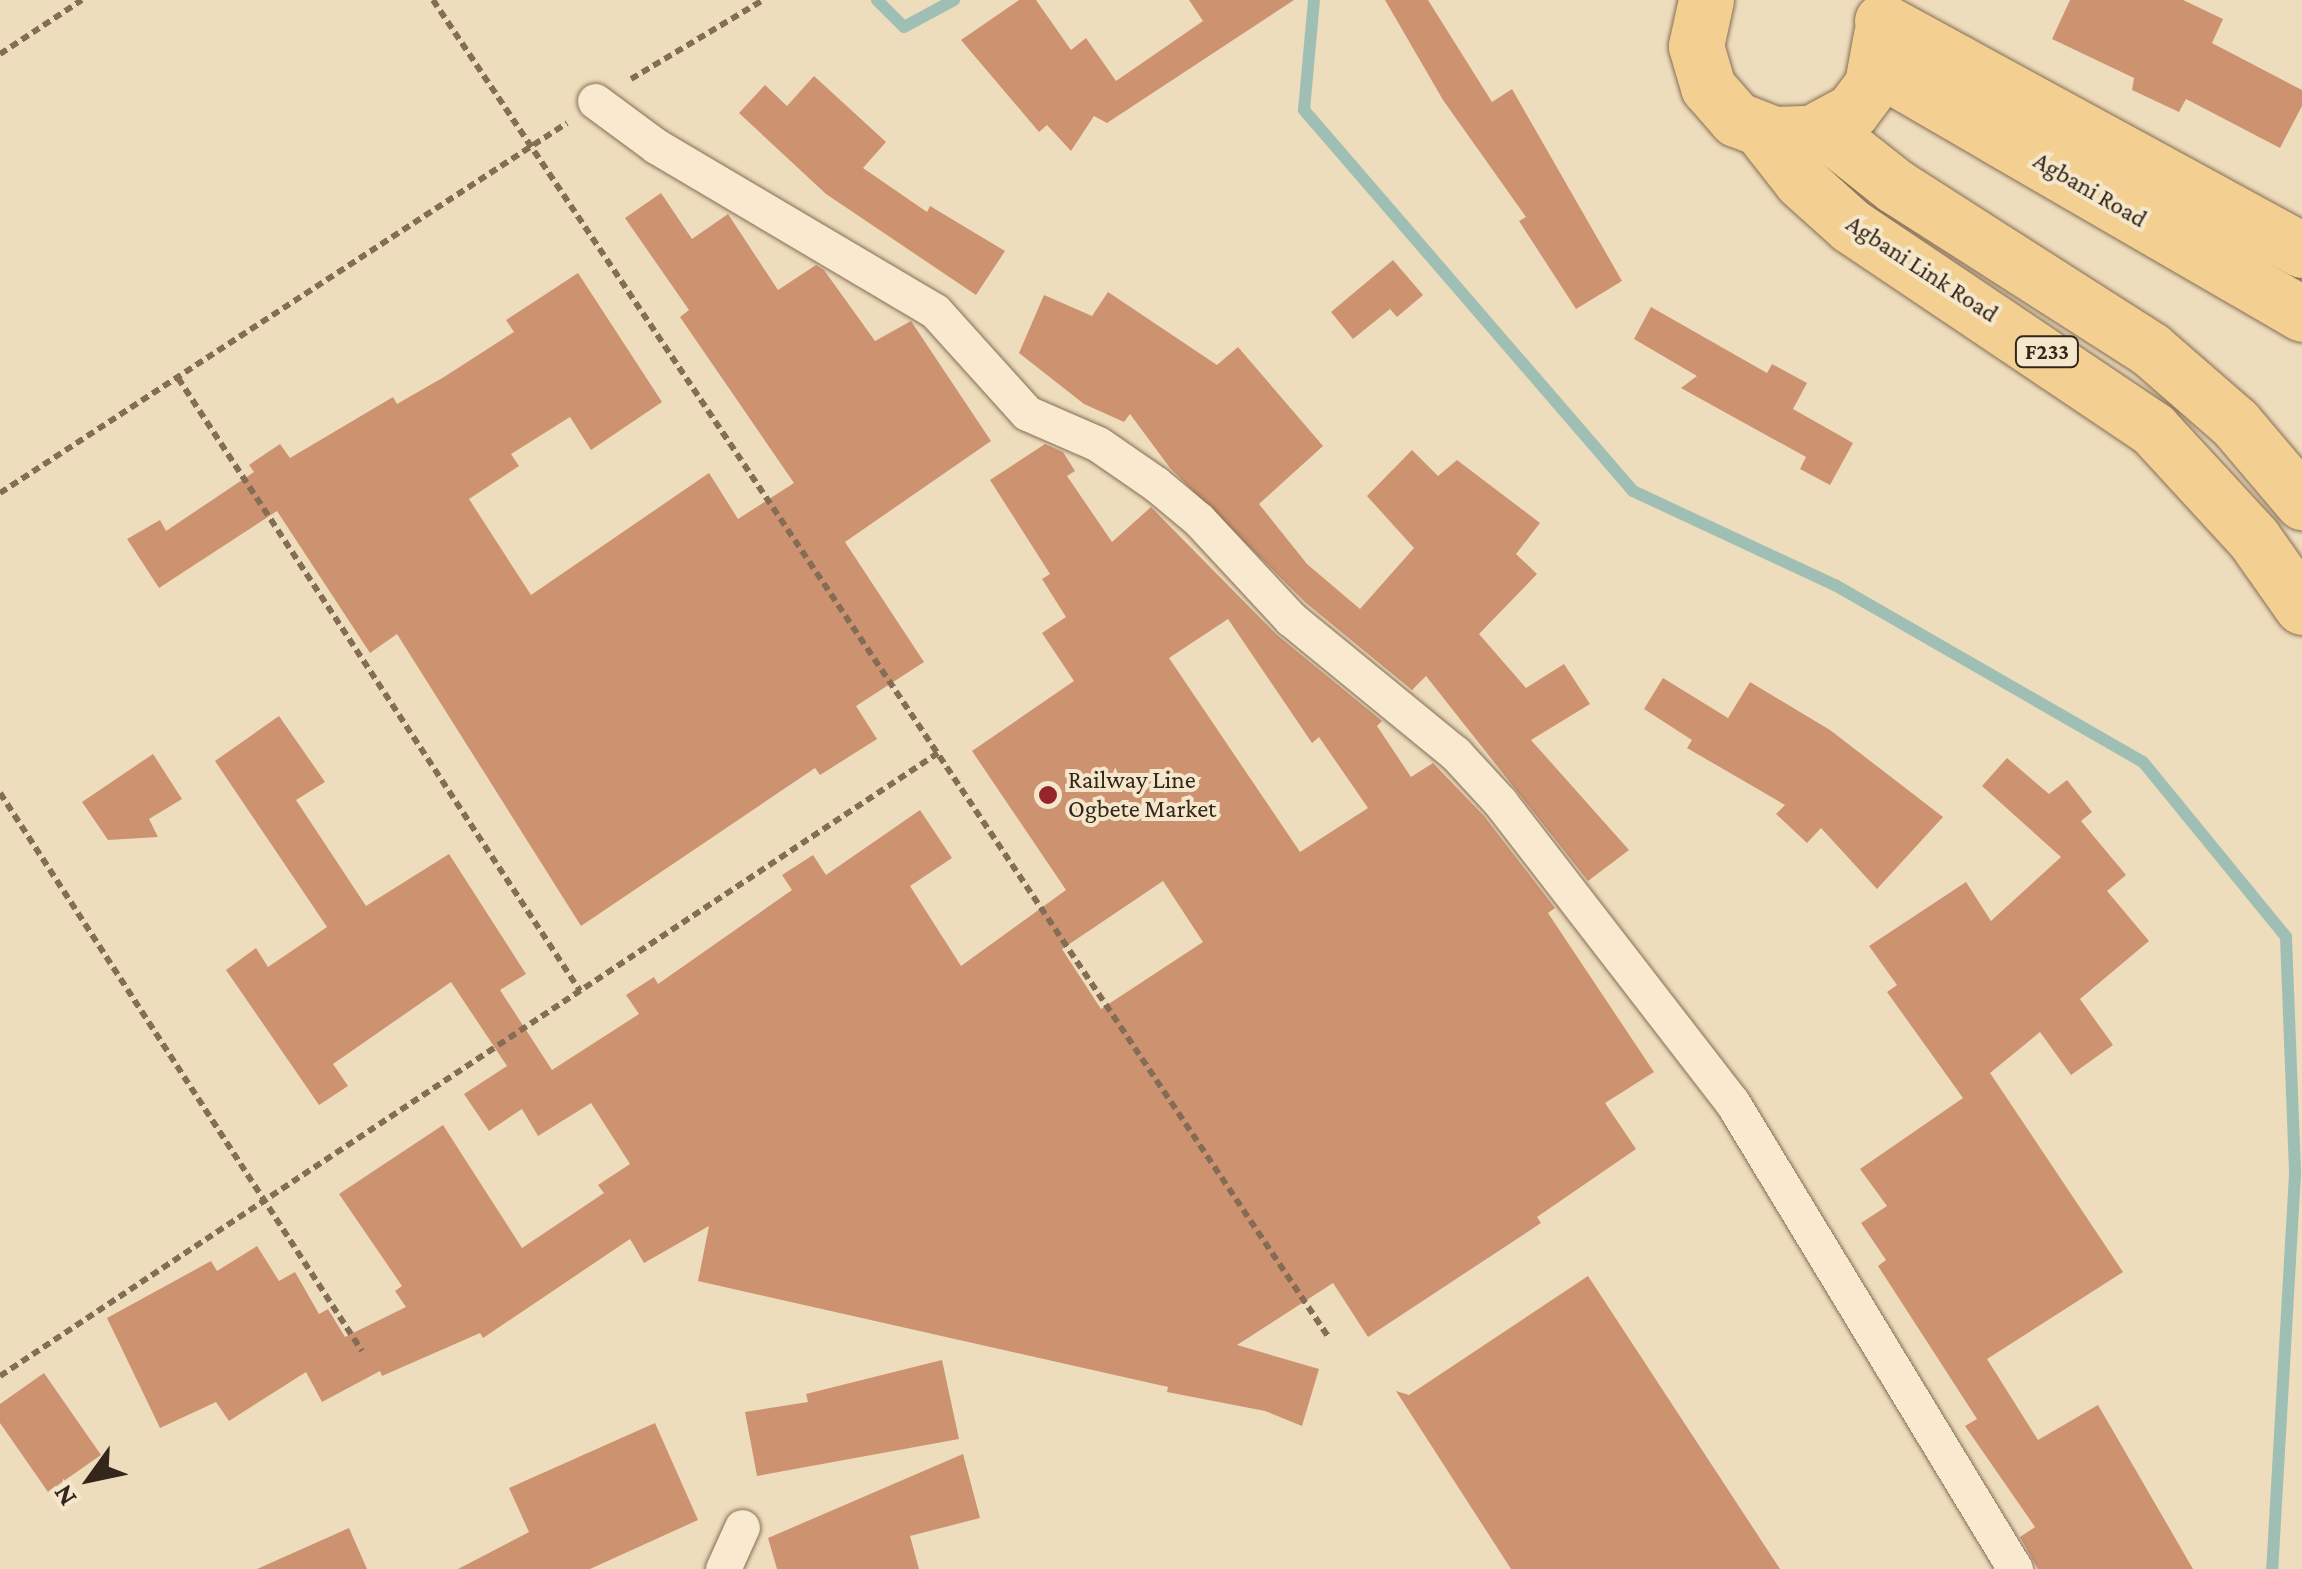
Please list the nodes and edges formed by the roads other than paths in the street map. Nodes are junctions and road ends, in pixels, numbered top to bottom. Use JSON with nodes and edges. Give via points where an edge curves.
{"nodes":[{"id":1,"x":1706,"y":0,"type":"edge"},
{"id":2,"x":1877,"y":30,"type":"edge"},
{"id":3,"x":596,"y":101,"type":"road end"},
{"id":4,"x":1823,"y":128,"type":"junction"},
{"id":5,"x":1762,"y":131,"type":"junction"},
{"id":6,"x":2302,"y":250,"type":"edge"},
{"id":7,"x":2302,"y":314,"type":"edge"},
{"id":8,"x":2302,"y":502,"type":"edge"},
{"id":9,"x":2302,"y":607,"type":"edge"},
{"id":10,"x":742,"y":1527,"type":"dead end"},
{"id":11,"x":2005,"y":1556,"type":"edge"},
{"id":12,"x":723,"y":1569,"type":"edge"}],
"edges":[{"from":1,"to":5,"type":"main road","number":"F233","via":[[1696,31],[1702,74],[1725,110]]},
{"from":2,"to":4,"type":"main road","via":[[1852,111]]},
{"from":2,"to":6,"type":"main road","name":"Agbani Road"},
{"from":2,"to":7,"type":"main road","name":"Agbani Road"},
{"from":3,"to":11,"type":"street","via":[[656,146],[935,311],[1027,413],[1098,444],[1156,484],[1291,619],[1454,753],[1500,802],[1732,1102]]},
{"from":4,"to":5,"type":"main road","via":[[1799,135]]},
{"from":4,"to":8,"type":"main road","number":"F233","via":[[1895,186],[2150,349],[2235,422]]},
{"from":5,"to":9,"type":"main road","name":"Agbani Link Road","number":"F233","via":[[1801,181],[1851,226],[2153,428],[2254,539]]},
{"from":10,"to":12,"type":"street"}]}
